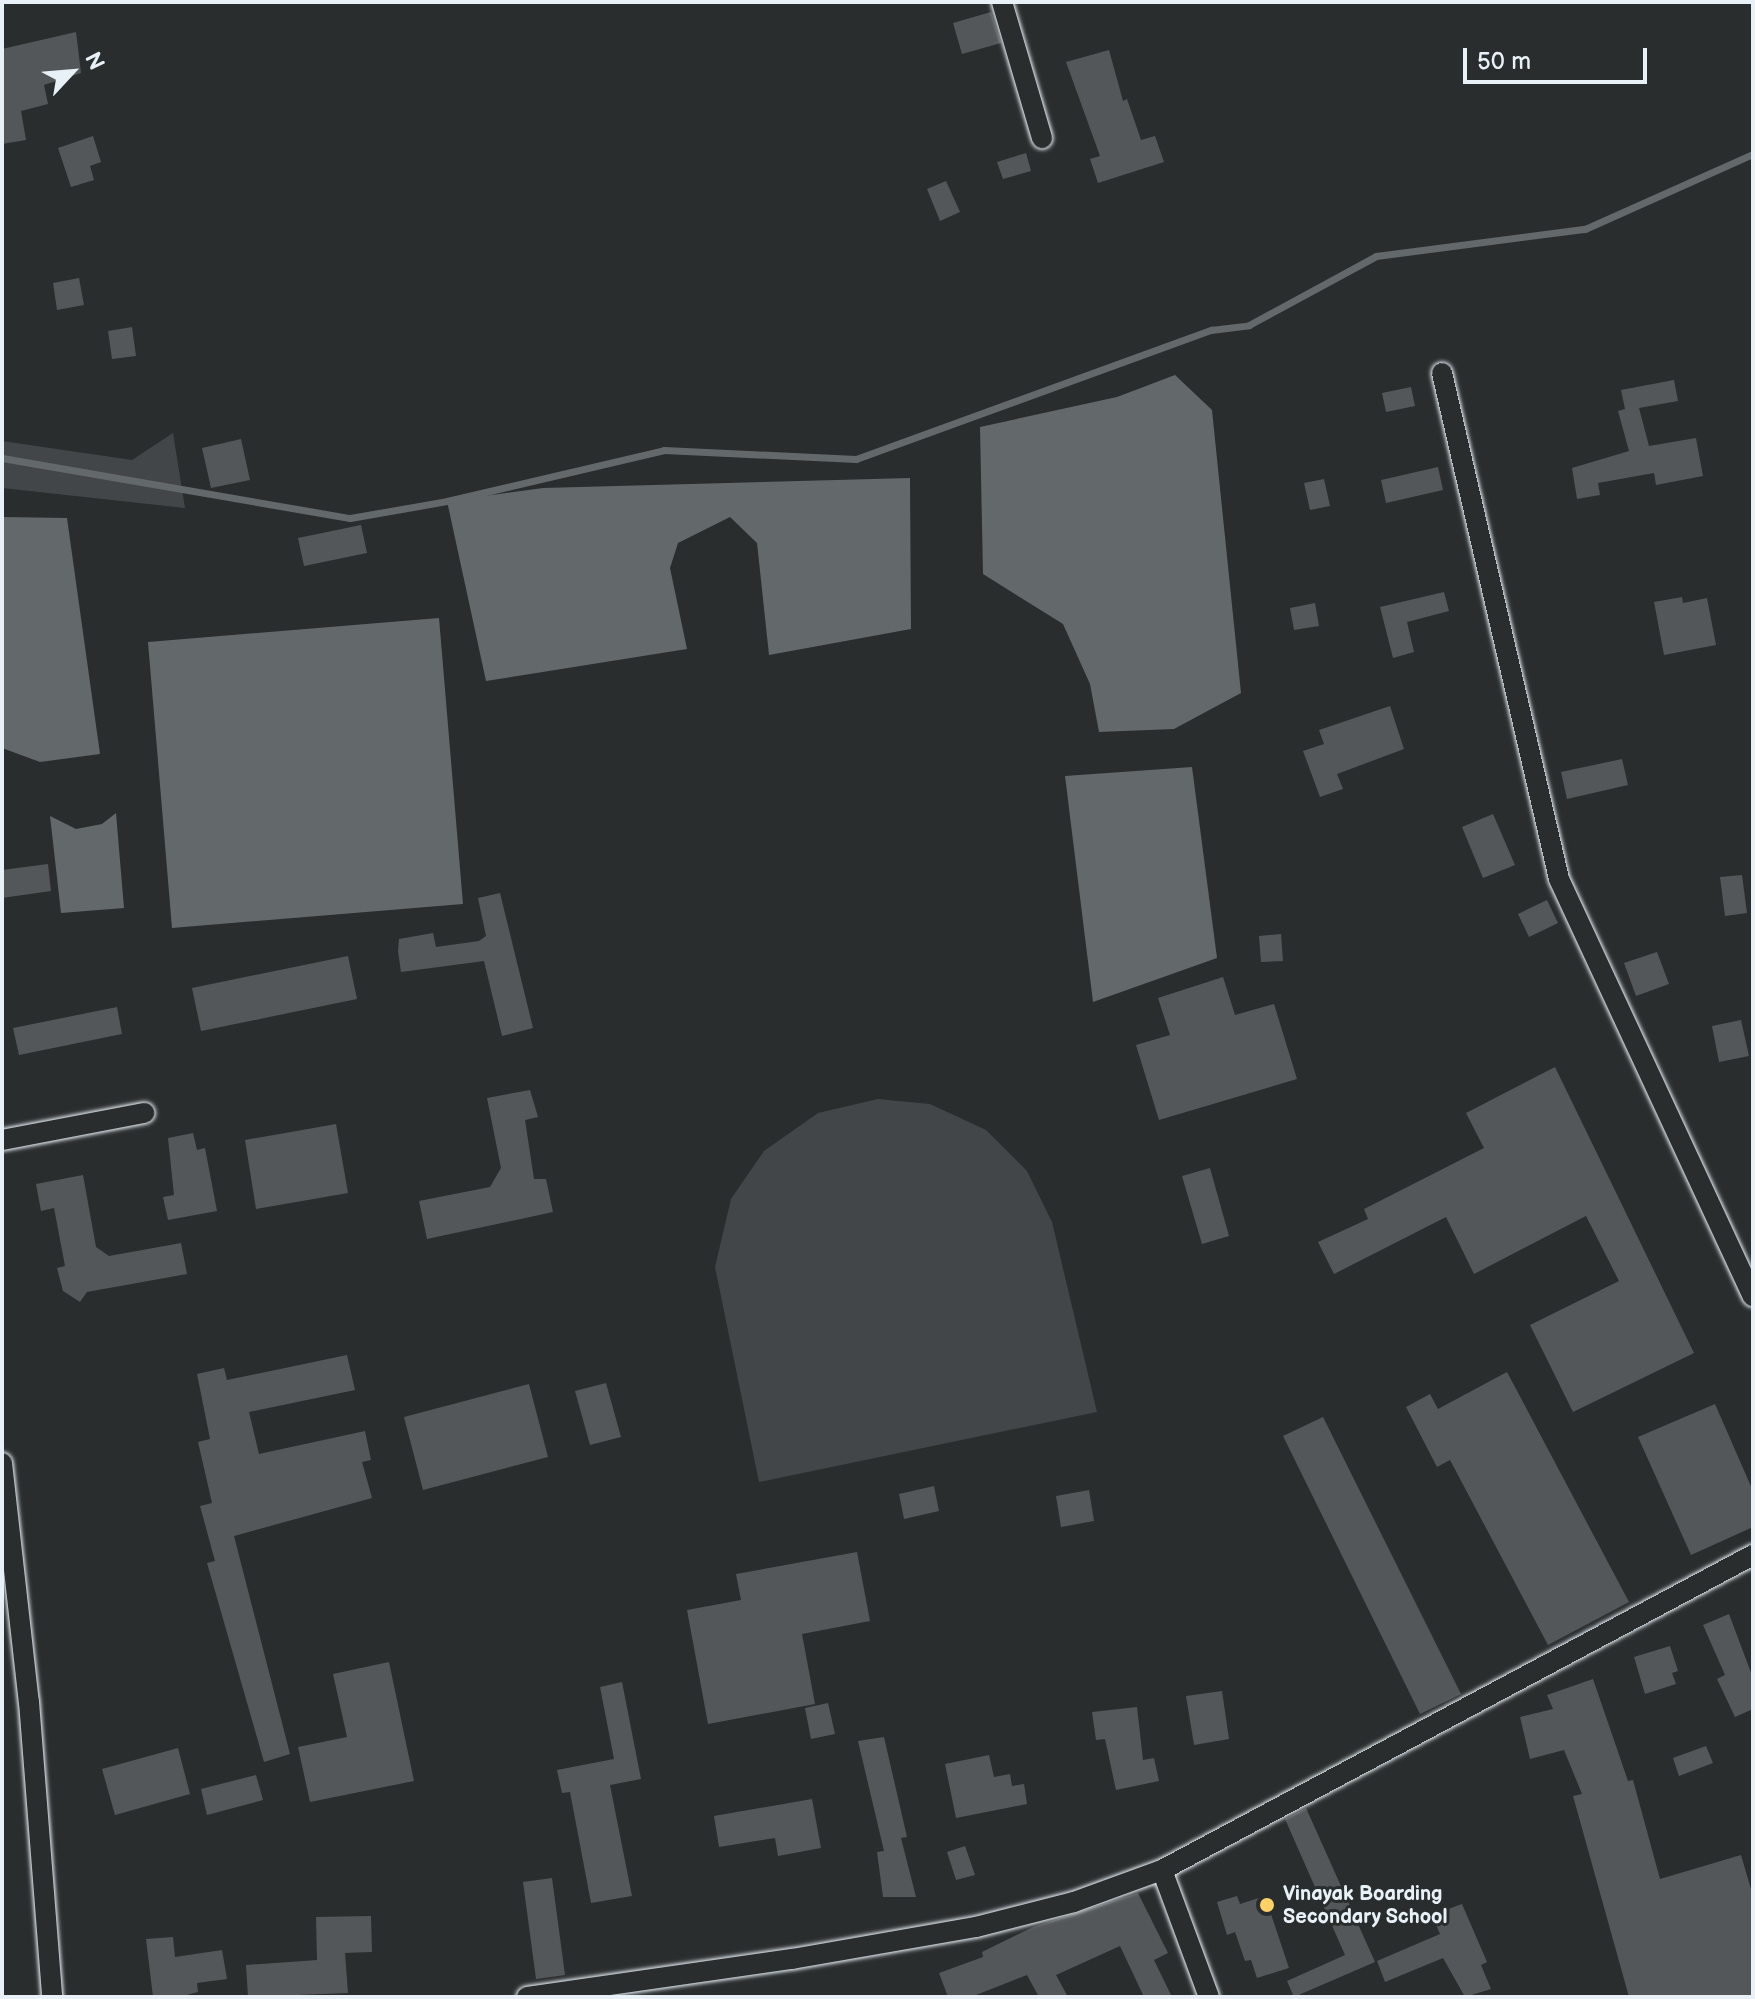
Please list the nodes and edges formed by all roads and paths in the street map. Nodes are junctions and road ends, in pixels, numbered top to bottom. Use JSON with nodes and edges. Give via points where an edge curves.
{"nodes":[{"id":1,"x":1002,"y":2,"type":"edge"},
{"id":2,"x":1042,"y":138,"type":"dead end"},
{"id":3,"x":1442,"y":373,"type":"dead end"},
{"id":4,"x":144,"y":1113,"type":"dead end"},
{"id":5,"x":2,"y":1140,"type":"edge"},
{"id":6,"x":1753,"y":1296,"type":"edge"},
{"id":7,"x":2,"y":1463,"type":"edge"},
{"id":8,"x":1753,"y":1555,"type":"edge"},
{"id":9,"x":1162,"y":1870,"type":"junction"},
{"id":10,"x":52,"y":1997,"type":"edge"},
{"id":11,"x":527,"y":1997,"type":"edge"},
{"id":12,"x":1209,"y":1997,"type":"edge"}],
"edges":[{"from":1,"to":2,"type":"street"},
{"from":3,"to":6,"type":"street","via":[[1559,879]]},
{"from":4,"to":5,"type":"street"},
{"from":7,"to":10,"type":"street","via":[[29,1702]]},
{"from":8,"to":9,"type":"street"},
{"from":9,"to":11,"type":"street","via":[[1074,1902],[976,1927]]},
{"from":9,"to":12,"type":"street"}]}
